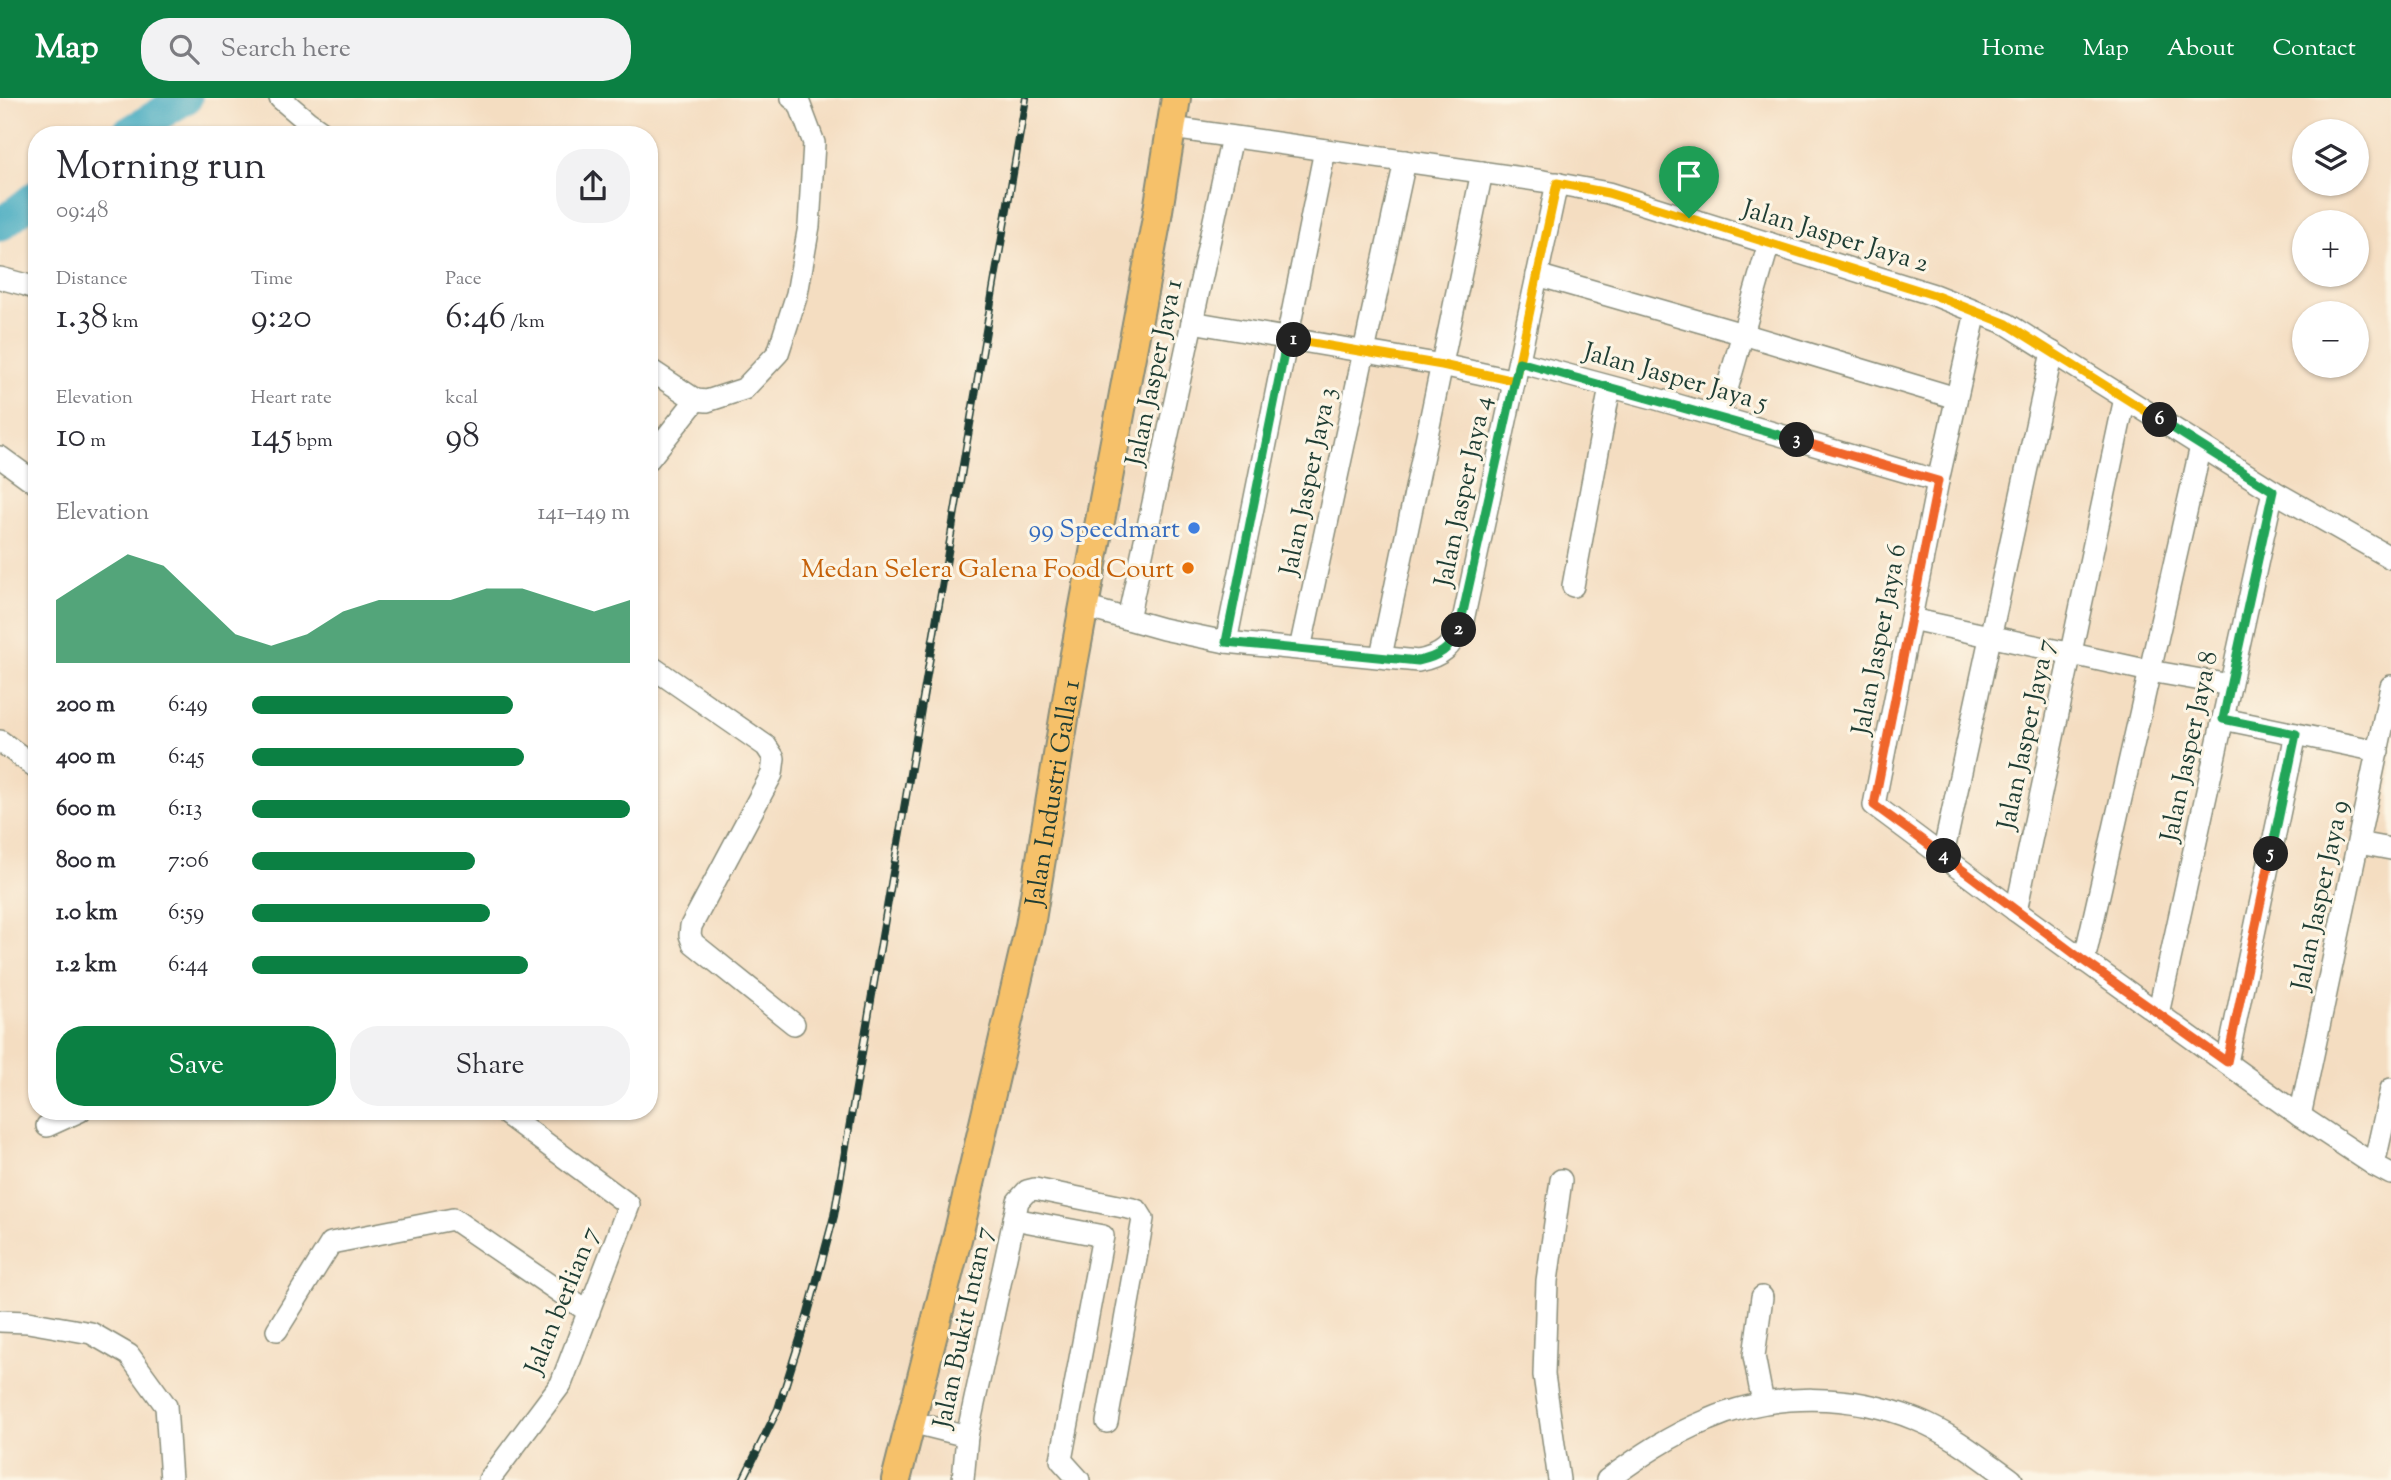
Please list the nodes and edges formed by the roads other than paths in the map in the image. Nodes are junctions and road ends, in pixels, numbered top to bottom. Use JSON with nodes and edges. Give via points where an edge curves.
{"nodes":[{"id":1,"x":281,"y":98,"type":"edge"},
{"id":2,"x":792,"y":98,"type":"edge"},
{"id":3,"x":1176,"y":98,"type":"edge"},
{"id":4,"x":314,"y":126,"type":"edge"},
{"id":5,"x":1172,"y":128,"type":"junction"},
{"id":6,"x":1232,"y":136,"type":"junction"},
{"id":7,"x":1325,"y":150,"type":"junction"},
{"id":8,"x":1405,"y":161,"type":"junction"},
{"id":9,"x":1482,"y":172,"type":"junction"},
{"id":10,"x":1557,"y":183,"type":"junction"},
{"id":11,"x":1769,"y":243,"type":"junction"},
{"id":12,"x":1537,"y":275,"type":"junction"},
{"id":13,"x":0,"y":278,"type":"edge"},
{"id":14,"x":28,"y":286,"type":"edge"},
{"id":15,"x":1976,"y":312,"type":"junction"},
{"id":16,"x":1192,"y":322,"type":"junction"},
{"id":17,"x":1743,"y":334,"type":"junction"},
{"id":18,"x":1287,"y":339,"type":"junction"},
{"id":19,"x":2052,"y":352,"type":"junction"},
{"id":20,"x":1364,"y":353,"type":"junction"},
{"id":21,"x":1442,"y":365,"type":"junction"},
{"id":22,"x":1517,"y":371,"type":"junction"},
{"id":23,"x":658,"y":375,"type":"edge"},
{"id":24,"x":1610,"y":387,"type":"junction"},
{"id":25,"x":1956,"y":398,"type":"junction"},
{"id":26,"x":2125,"y":398,"type":"junction"},
{"id":27,"x":696,"y":400,"type":"junction"},
{"id":28,"x":1719,"y":417,"type":"junction"},
{"id":29,"x":2200,"y":446,"type":"junction"},
{"id":30,"x":658,"y":448,"type":"edge"},
{"id":31,"x":0,"y":457,"type":"edge"},
{"id":32,"x":28,"y":477,"type":"edge"},
{"id":33,"x":1938,"y":481,"type":"junction"},
{"id":34,"x":2273,"y":491,"type":"junction"},
{"id":35,"x":2391,"y":558,"type":"edge"},
{"id":36,"x":1573,"y":586,"type":"dead end"},
{"id":37,"x":1085,"y":607,"type":"junction"},
{"id":38,"x":1128,"y":619,"type":"junction"},
{"id":39,"x":1911,"y":619,"type":"junction"},
{"id":40,"x":1991,"y":635,"type":"junction"},
{"id":41,"x":1226,"y":642,"type":"junction"},
{"id":42,"x":1300,"y":649,"type":"junction"},
{"id":43,"x":2070,"y":654,"type":"junction"},
{"id":44,"x":1381,"y":656,"type":"junction"},
{"id":45,"x":658,"y":670,"type":"edge"},
{"id":46,"x":2150,"y":671,"type":"junction"},
{"id":47,"x":2230,"y":685,"type":"junction"},
{"id":48,"x":2391,"y":686,"type":"edge"},
{"id":49,"x":2223,"y":719,"type":"junction"},
{"id":50,"x":2296,"y":734,"type":"junction"},
{"id":51,"x":0,"y":741,"type":"edge"},
{"id":52,"x":2378,"y":751,"type":"junction"},
{"id":53,"x":28,"y":761,"type":"edge"},
{"id":54,"x":2359,"y":842,"type":"junction"},
{"id":55,"x":2391,"y":849,"type":"edge"},
{"id":56,"x":1943,"y":855,"type":"junction"},
{"id":57,"x":2016,"y":911,"type":"junction"},
{"id":58,"x":2084,"y":961,"type":"junction"},
{"id":59,"x":2158,"y":1014,"type":"junction"},
{"id":60,"x":794,"y":1024,"type":"dead end"},
{"id":61,"x":2227,"y":1062,"type":"junction"},
{"id":62,"x":2391,"y":1089,"type":"edge"},
{"id":63,"x":2300,"y":1116,"type":"junction"},
{"id":64,"x":60,"y":1120,"type":"edge"},
{"id":65,"x":514,"y":1120,"type":"edge"},
{"id":66,"x":47,"y":1126,"type":"dead end"},
{"id":67,"x":2383,"y":1169,"type":"edge"},
{"id":68,"x":1561,"y":1180,"type":"dead end"},
{"id":69,"x":1014,"y":1219,"type":"junction"},
{"id":70,"x":1762,"y":1297,"type":"dead end"},
{"id":71,"x":589,"y":1312,"type":"junction"},
{"id":72,"x":0,"y":1321,"type":"edge"},
{"id":73,"x":277,"y":1330,"type":"dead end"},
{"id":74,"x":1763,"y":1403,"type":"junction"},
{"id":75,"x":911,"y":1422,"type":"junction"},
{"id":76,"x":1107,"y":1422,"type":"dead end"},
{"id":77,"x":967,"y":1436,"type":"junction"},
{"id":78,"x":171,"y":1480,"type":"edge"},
{"id":79,"x":489,"y":1480,"type":"edge"},
{"id":80,"x":896,"y":1480,"type":"edge"},
{"id":81,"x":963,"y":1480,"type":"edge"},
{"id":82,"x":1079,"y":1480,"type":"edge"},
{"id":83,"x":1559,"y":1480,"type":"edge"},
{"id":84,"x":1607,"y":1480,"type":"edge"},
{"id":85,"x":2011,"y":1480,"type":"edge"}],
"edges":[{"from":1,"to":4,"type":"street"},
{"from":2,"to":27,"type":"street","via":[[799,103],[814,143],[809,226],[797,294],[778,353],[744,389]]},
{"from":3,"to":5,"type":"main road","name":"Jalan Industri Galla 1"},
{"from":5,"to":6,"type":"street","name":"Jalan Jasper Jaya 2"},
{"from":5,"to":37,"type":"main road","name":"Jalan Industri Galla 1"},
{"from":6,"to":7,"type":"street","name":"Jalan Jasper Jaya 2"},
{"from":6,"to":16,"type":"street","name":"Jalan Jasper Jaya 1"},
{"from":7,"to":8,"type":"street","name":"Jalan Jasper Jaya 2"},
{"from":7,"to":18,"type":"street"},
{"from":8,"to":9,"type":"street","name":"Jalan Jasper Jaya 2"},
{"from":8,"to":20,"type":"street","name":"Jalan Jasper Jaya 3"},
{"from":9,"to":10,"type":"street","name":"Jalan Jasper Jaya 2"},
{"from":9,"to":21,"type":"street"},
{"from":10,"to":11,"type":"street","name":"Jalan Jasper Jaya 2","via":[[1608,193]]},
{"from":10,"to":12,"type":"street","name":"Jalan Jasper Jaya 4"},
{"from":11,"to":15,"type":"street","name":"Jalan Jasper Jaya 2"},
{"from":11,"to":17,"type":"street"},
{"from":12,"to":17,"type":"street"},
{"from":12,"to":22,"type":"street","name":"Jalan Jasper Jaya 4"},
{"from":13,"to":14,"type":"street"},
{"from":15,"to":19,"type":"street","name":"Jalan Jasper Jaya 2","via":[[2007,324]]},
{"from":15,"to":25,"type":"street","name":"Jalan Jasper Jaya 6"},
{"from":16,"to":18,"type":"street","name":"Jalan Jasper Jaya 5"},
{"from":16,"to":38,"type":"street","name":"Jalan Jasper Jaya 1"},
{"from":17,"to":25,"type":"street"},
{"from":17,"to":28,"type":"street"},
{"from":18,"to":20,"type":"street","name":"Jalan Jasper Jaya 5"},
{"from":18,"to":41,"type":"street"},
{"from":19,"to":26,"type":"street","name":"Jalan Jasper Jaya 2"},
{"from":19,"to":40,"type":"street"},
{"from":20,"to":21,"type":"street","name":"Jalan Jasper Jaya 5"},
{"from":20,"to":42,"type":"street","name":"Jalan Jasper Jaya 3"},
{"from":21,"to":22,"type":"street","name":"Jalan Jasper Jaya 5"},
{"from":21,"to":44,"type":"street"},
{"from":22,"to":24,"type":"street","name":"Jalan Jasper Jaya 5"},
{"from":22,"to":44,"type":"street","name":"Jalan Jasper Jaya 4","via":[[1462,625],[1454,642],[1418,661]]},
{"from":23,"to":27,"type":"street"},
{"from":24,"to":28,"type":"street","name":"Jalan Jasper Jaya 5"},
{"from":24,"to":36,"type":"street"},
{"from":25,"to":33,"type":"street","name":"Jalan Jasper Jaya 6"},
{"from":26,"to":29,"type":"street","name":"Jalan Jasper Jaya 2"},
{"from":26,"to":43,"type":"street","name":"Jalan Jasper Jaya 7"},
{"from":27,"to":30,"type":"street"},
{"from":28,"to":33,"type":"street","name":"Jalan Jasper Jaya 5"},
{"from":29,"to":34,"type":"street","name":"Jalan Jasper Jaya 2"},
{"from":29,"to":46,"type":"street"},
{"from":31,"to":32,"type":"street"},
{"from":33,"to":39,"type":"street","name":"Jalan Jasper Jaya 6"},
{"from":34,"to":35,"type":"street","name":"Jalan Jasper Jaya 2"},
{"from":34,"to":47,"type":"street","name":"Jalan Jasper Jaya 8"},
{"from":37,"to":38,"type":"street","name":"Jalan Jasper Jaya 4"},
{"from":37,"to":75,"type":"main road","name":"Jalan Industri Galla 1","via":[[1030,926]]},
{"from":38,"to":41,"type":"street","name":"Jalan Jasper Jaya 4"},
{"from":39,"to":40,"type":"street"},
{"from":39,"to":56,"type":"street","name":"Jalan Jasper Jaya 6","via":[[1874,805]]},
{"from":40,"to":43,"type":"street"},
{"from":40,"to":56,"type":"street"},
{"from":41,"to":42,"type":"street","name":"Jalan Jasper Jaya 4"},
{"from":42,"to":44,"type":"street","name":"Jalan Jasper Jaya 4"},
{"from":43,"to":46,"type":"street"},
{"from":43,"to":57,"type":"street","name":"Jalan Jasper Jaya 7"},
{"from":45,"to":60,"type":"street","via":[[766,746],[774,758],[772,774],[690,935],[693,943]]},
{"from":46,"to":47,"type":"street"},
{"from":46,"to":58,"type":"street"},
{"from":47,"to":49,"type":"street","name":"Jalan Jasper Jaya 8"},
{"from":48,"to":52,"type":"street","name":"Jalan Jasper Jaya 9"},
{"from":49,"to":50,"type":"street"},
{"from":49,"to":59,"type":"street","name":"Jalan Jasper Jaya 8"},
{"from":50,"to":52,"type":"street"},
{"from":50,"to":61,"type":"street"},
{"from":51,"to":53,"type":"street"},
{"from":52,"to":54,"type":"street","name":"Jalan Jasper Jaya 9"},
{"from":54,"to":55,"type":"street"},
{"from":54,"to":63,"type":"street","name":"Jalan Jasper Jaya 9"},
{"from":56,"to":57,"type":"street","name":"Jalan Jasper Jaya 6"},
{"from":57,"to":58,"type":"street"},
{"from":58,"to":59,"type":"street"},
{"from":59,"to":61,"type":"street"},
{"from":61,"to":63,"type":"street"},
{"from":62,"to":67,"type":"street"},
{"from":63,"to":67,"type":"street"},
{"from":64,"to":66,"type":"street"},
{"from":65,"to":71,"type":"street","name":"Jalan berlian 7","via":[[629,1205]]},
{"from":68,"to":83,"type":"street","via":[[1547,1281],[1545,1375]]},
{"from":69,"to":76,"type":"street","name":"Jalan Bukit Intan 7","via":[[1018,1201],[1035,1189],[1133,1209],[1143,1219]]},
{"from":69,"to":77,"type":"street","name":"Jalan Bukit Intan 7"},
{"from":69,"to":82,"type":"street","via":[[1103,1236],[1061,1460]]},
{"from":70,"to":74,"type":"street","via":[[1754,1356]]},
{"from":71,"to":73,"type":"street","via":[[453,1219],[331,1243]]},
{"from":71,"to":79,"type":"street","name":"Jalan berlian 7","via":[[561,1384]]},
{"from":72,"to":78,"type":"street","via":[[91,1333],[129,1355],[166,1406]]},
{"from":74,"to":84,"type":"street","via":[[1709,1419],[1650,1449]]},
{"from":74,"to":85,"type":"street","via":[[1825,1399],[1884,1408],[1953,1438]]},
{"from":75,"to":77,"type":"street"},
{"from":75,"to":80,"type":"main road","name":"Jalan Industri Galla 1"},
{"from":77,"to":81,"type":"street","name":"Jalan Bukit Intan 7"}]}
